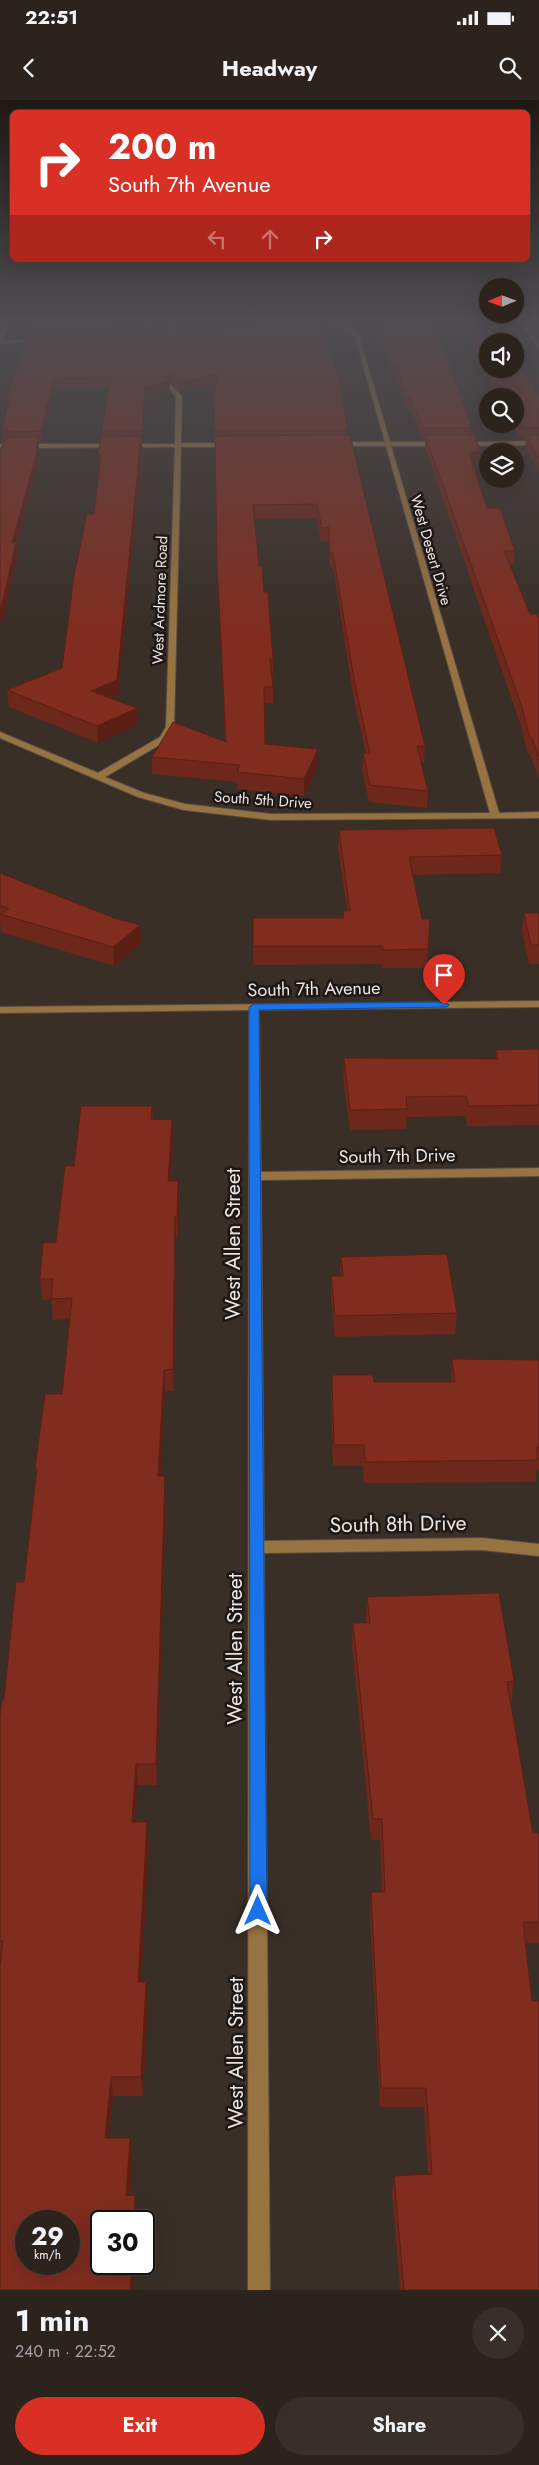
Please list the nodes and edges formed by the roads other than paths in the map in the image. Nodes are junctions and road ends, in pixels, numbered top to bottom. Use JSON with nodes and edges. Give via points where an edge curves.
{"nodes":[{"id":1,"x":179,"y":421,"type":"edge"},
{"id":2,"x":380,"y":421,"type":"edge"},
{"id":3,"x":539,"y":443,"type":"edge"},
{"id":4,"x":330,"y":444,"type":"edge"},
{"id":5,"x":386,"y":444,"type":"junction"},
{"id":6,"x":444,"y":444,"type":"edge"},
{"id":7,"x":453,"y":444,"type":"edge"},
{"id":8,"x":179,"y":445,"type":"junction"},
{"id":9,"x":236,"y":445,"type":"edge"},
{"id":10,"x":0,"y":446,"type":"edge"},
{"id":11,"x":0,"y":735,"type":"edge"},
{"id":12,"x":98,"y":778,"type":"junction"},
{"id":13,"x":539,"y":815,"type":"edge"},
{"id":14,"x":495,"y":816,"type":"junction"},
{"id":15,"x":539,"y":1004,"type":"edge"},
{"id":16,"x":254,"y":1007,"type":"junction"},
{"id":17,"x":0,"y":1010,"type":"edge"},
{"id":18,"x":539,"y":1172,"type":"edge"},
{"id":19,"x":256,"y":1176,"type":"junction"},
{"id":20,"x":258,"y":1547,"type":"junction"},
{"id":21,"x":539,"y":1550,"type":"edge"},
{"id":22,"x":259,"y":2290,"type":"edge"}],
"edges":[{"from":1,"to":8,"type":"street","name":"West Ardmore Road"},
{"from":2,"to":5,"type":"street","name":"West Desert Drive"},
{"from":3,"to":7,"type":"street"},
{"from":4,"to":5,"type":"street"},
{"from":5,"to":6,"type":"street"},
{"from":5,"to":14,"type":"street","name":"West Desert Drive"},
{"from":8,"to":9,"type":"street"},
{"from":8,"to":10,"type":"street"},
{"from":8,"to":12,"type":"street","name":"West Ardmore Road","via":[[170,727],[163,739]]},
{"from":11,"to":12,"type":"street","name":"South 5th Drive"},
{"from":12,"to":14,"type":"street","name":"South 5th Drive","via":[[141,795],[226,814],[327,818]]},
{"from":13,"to":14,"type":"street","name":"South 5th Drive"},
{"from":15,"to":16,"type":"street","name":"South 7th Avenue"},
{"from":16,"to":17,"type":"street","name":"South 7th Avenue"},
{"from":16,"to":19,"type":"street","name":"West Allen Street"},
{"from":18,"to":19,"type":"street","name":"South 7th Drive"},
{"from":19,"to":20,"type":"street","name":"West Allen Street"},
{"from":20,"to":21,"type":"street","name":"South 8th Drive","via":[[482,1544]]},
{"from":20,"to":22,"type":"street","name":"West Allen Street"}]}
